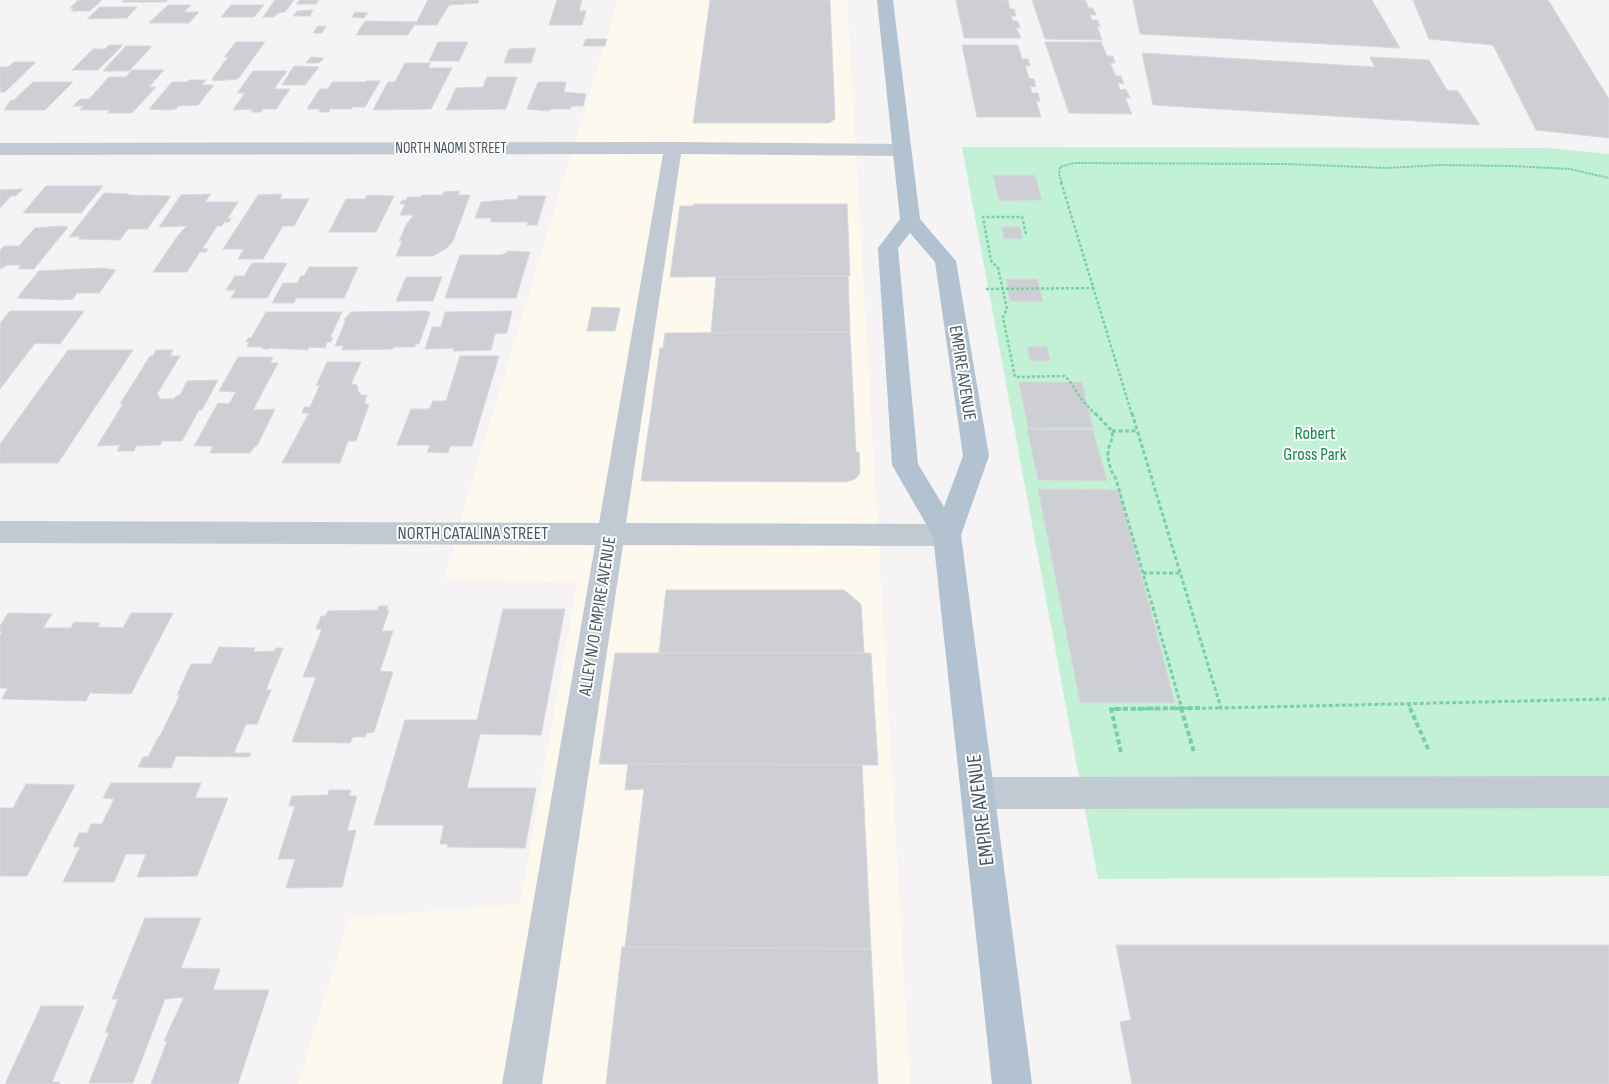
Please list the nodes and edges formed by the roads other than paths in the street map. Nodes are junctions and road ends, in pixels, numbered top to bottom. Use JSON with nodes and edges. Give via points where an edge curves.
{"nodes":[{"id":1,"x":885,"y":0,"type":"edge"},
{"id":2,"x":673,"y":148,"type":"junction"},
{"id":3,"x":0,"y":149,"type":"edge"},
{"id":4,"x":902,"y":150,"type":"junction"},
{"id":5,"x":910,"y":220,"type":"junction"},
{"id":6,"x":0,"y":532,"type":"edge"},
{"id":7,"x":611,"y":533,"type":"junction"},
{"id":8,"x":947,"y":535,"type":"junction"},
{"id":9,"x":1609,"y":792,"type":"edge"},
{"id":10,"x":978,"y":793,"type":"junction"},
{"id":11,"x":522,"y":1084,"type":"edge"},
{"id":12,"x":1012,"y":1084,"type":"edge"}],
"edges":[{"from":1,"to":4,"type":"main road"},
{"from":2,"to":3,"type":"street","name":"NORTH NAOMI STREET"},
{"from":2,"to":4,"type":"street","name":"NORTH NAOMI STREET"},
{"from":2,"to":7,"type":"street","name":"ALLEY N/O EMPIRE AVENUE"},
{"from":4,"to":5,"type":"main road"},
{"from":5,"to":8,"type":"main road","name":"EMPIRE AVENUE","via":[[888,248],[904,465]]},
{"from":5,"to":8,"type":"main road","name":"EMPIRE AVENUE","via":[[945,261],[976,456]]},
{"from":6,"to":7,"type":"street","name":"NORTH CATALINA STREET"},
{"from":7,"to":8,"type":"street","name":"NORTH CATALINA STREET"},
{"from":7,"to":11,"type":"street","name":"ALLEY N/O EMPIRE AVENUE"},
{"from":8,"to":10,"type":"main road","name":"EMPIRE AVENUE"},
{"from":9,"to":10,"type":"street"},
{"from":10,"to":12,"type":"main road","name":"EMPIRE AVENUE"}]}
